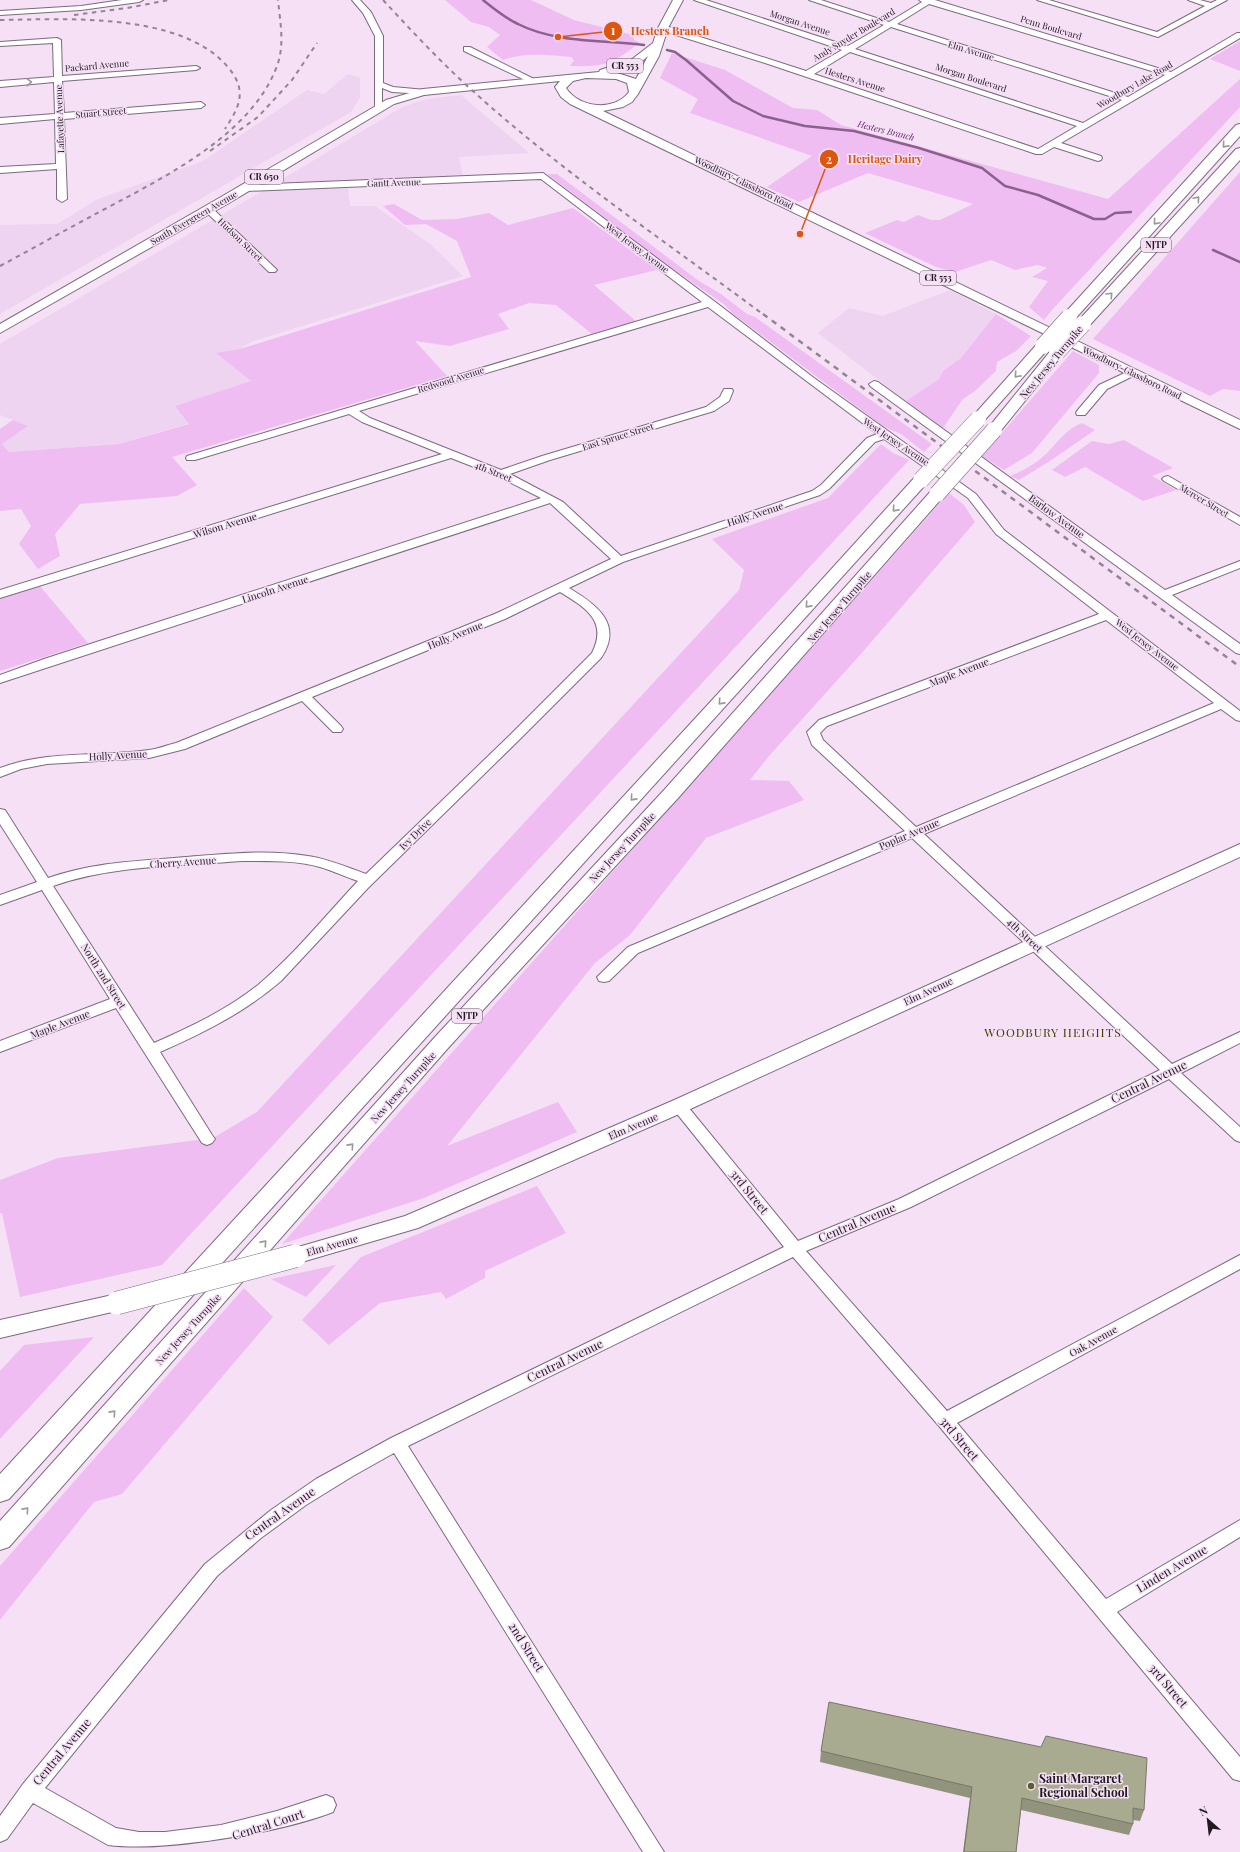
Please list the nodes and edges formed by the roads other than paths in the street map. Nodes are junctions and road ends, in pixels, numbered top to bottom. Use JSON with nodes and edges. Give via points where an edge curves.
{"nodes":[{"id":1,"x":139,"y":0,"type":"edge"},
{"id":2,"x":356,"y":0,"type":"edge"},
{"id":3,"x":678,"y":0,"type":"edge"},
{"id":4,"x":698,"y":0,"type":"edge"},
{"id":5,"x":813,"y":0,"type":"edge"},
{"id":6,"x":1041,"y":0,"type":"edge"},
{"id":7,"x":1192,"y":0,"type":"edge"},
{"id":8,"x":1223,"y":0,"type":"edge"},
{"id":9,"x":928,"y":1,"type":"edge"},
{"id":10,"x":1212,"y":6,"type":"junction"},
{"id":11,"x":0,"y":13,"type":"edge"},
{"id":12,"x":890,"y":25,"type":"junction"},
{"id":13,"x":663,"y":28,"type":"junction"},
{"id":14,"x":1240,"y":35,"type":"edge"},
{"id":15,"x":658,"y":42,"type":"junction"},
{"id":16,"x":0,"y":44,"type":"edge"},
{"id":17,"x":467,"y":49,"type":"dead end"},
{"id":18,"x":850,"y":50,"type":"junction"},
{"id":19,"x":196,"y":68,"type":"dead end"},
{"id":20,"x":807,"y":74,"type":"junction"},
{"id":21,"x":1173,"y":75,"type":"junction"},
{"id":22,"x":582,"y":76,"type":"junction"},
{"id":23,"x":59,"y":79,"type":"junction"},
{"id":24,"x":532,"y":80,"type":"junction"},
{"id":25,"x":504,"y":83,"type":"junction"},
{"id":26,"x":0,"y":84,"type":"edge"},
{"id":27,"x":378,"y":84,"type":"junction"},
{"id":28,"x":423,"y":92,"type":"junction"},
{"id":29,"x":633,"y":95,"type":"junction"},
{"id":30,"x":571,"y":99,"type":"junction"},
{"id":31,"x":1129,"y":100,"type":"junction"},
{"id":32,"x":201,"y":105,"type":"dead end"},
{"id":33,"x":582,"y":105,"type":"junction"},
{"id":34,"x":378,"y":107,"type":"junction"},
{"id":35,"x":60,"y":116,"type":"junction"},
{"id":36,"x":0,"y":121,"type":"edge"},
{"id":37,"x":1085,"y":126,"type":"junction"},
{"id":38,"x":1240,"y":128,"type":"edge"},
{"id":39,"x":637,"y":131,"type":"junction"},
{"id":40,"x":1055,"y":144,"type":"junction"},
{"id":41,"x":1040,"y":152,"type":"joint"},
{"id":42,"x":1240,"y":152,"type":"edge"},
{"id":43,"x":1098,"y":158,"type":"dead end"},
{"id":44,"x":61,"y":166,"type":"junction"},
{"id":45,"x":0,"y":170,"type":"edge"},
{"id":46,"x":543,"y":176,"type":"joint"},
{"id":47,"x":246,"y":188,"type":"junction"},
{"id":48,"x":62,"y":198,"type":"dead end"},
{"id":49,"x":209,"y":210,"type":"junction"},
{"id":50,"x":272,"y":270,"type":"dead end"},
{"id":51,"x":711,"y":303,"type":"junction"},
{"id":52,"x":0,"y":329,"type":"edge"},
{"id":53,"x":1131,"y":373,"type":"junction"},
{"id":54,"x":874,"y":384,"type":"dead end"},
{"id":55,"x":728,"y":391,"type":"dead end"},
{"id":56,"x":350,"y":410,"type":"junction"},
{"id":57,"x":1081,"y":413,"type":"dead end"},
{"id":58,"x":1240,"y":425,"type":"edge"},
{"id":59,"x":885,"y":435,"type":"junction"},
{"id":60,"x":450,"y":455,"type":"junction"},
{"id":61,"x":191,"y":458,"type":"dead end"},
{"id":62,"x":501,"y":474,"type":"junction"},
{"id":63,"x":1168,"y":479,"type":"dead end"},
{"id":64,"x":551,"y":499,"type":"junction"},
{"id":65,"x":1240,"y":522,"type":"edge"},
{"id":66,"x":619,"y":560,"type":"junction"},
{"id":67,"x":1240,"y":564,"type":"edge"},
{"id":68,"x":561,"y":588,"type":"junction"},
{"id":69,"x":0,"y":594,"type":"edge"},
{"id":70,"x":1165,"y":594,"type":"junction"},
{"id":71,"x":1108,"y":614,"type":"junction"},
{"id":72,"x":1240,"y":650,"type":"edge"},
{"id":73,"x":0,"y":679,"type":"edge"},
{"id":74,"x":304,"y":696,"type":"junction"},
{"id":75,"x":1222,"y":704,"type":"junction"},
{"id":76,"x":1240,"y":717,"type":"edge"},
{"id":77,"x":337,"y":729,"type":"dead end"},
{"id":78,"x":813,"y":732,"type":"joint"},
{"id":79,"x":0,"y":773,"type":"edge"},
{"id":80,"x":0,"y":813,"type":"edge"},
{"id":81,"x":914,"y":832,"type":"junction"},
{"id":82,"x":1240,"y":850,"type":"edge"},
{"id":83,"x":368,"y":880,"type":"junction"},
{"id":84,"x":46,"y":883,"type":"junction"},
{"id":85,"x":0,"y":900,"type":"edge"},
{"id":86,"x":1034,"y":942,"type":"junction"},
{"id":87,"x":604,"y":977,"type":"dead end"},
{"id":88,"x":119,"y":1001,"type":"junction"},
{"id":89,"x":1240,"y":1037,"type":"edge"},
{"id":90,"x":0,"y":1047,"type":"edge"},
{"id":91,"x":151,"y":1050,"type":"junction"},
{"id":92,"x":1171,"y":1071,"type":"junction"},
{"id":93,"x":679,"y":1106,"type":"junction"},
{"id":94,"x":1240,"y":1136,"type":"edge"},
{"id":95,"x":208,"y":1139,"type":"dead end"},
{"id":96,"x":795,"y":1248,"type":"junction"},
{"id":97,"x":1240,"y":1261,"type":"edge"},
{"id":98,"x":0,"y":1329,"type":"edge"},
{"id":99,"x":945,"y":1421,"type":"junction"},
{"id":100,"x":398,"y":1443,"type":"junction"},
{"id":101,"x":0,"y":1491,"type":"edge"},
{"id":102,"x":1240,"y":1528,"type":"edge"},
{"id":103,"x":0,"y":1539,"type":"edge"},
{"id":104,"x":1104,"y":1610,"type":"junction"},
{"id":105,"x":1240,"y":1772,"type":"edge"},
{"id":106,"x":30,"y":1791,"type":"junction"},
{"id":107,"x":326,"y":1805,"type":"dead end"},
{"id":108,"x":0,"y":1832,"type":"edge"},
{"id":109,"x":654,"y":1852,"type":"edge"}],
"edges":[{"from":1,"to":11,"type":"street","via":[[81,8]]},
{"from":2,"to":27,"type":"street","via":[[368,12],[379,36]]},
{"from":3,"to":13,"type":"main road","name":"South Evergreen Avenue","number":"CR 553"},
{"from":4,"to":18,"type":"street","name":"Morgan Avenue"},
{"from":5,"to":12,"type":"street","name":"Elm Avenue"},
{"from":6,"to":10,"type":"street","via":[[1158,35]]},
{"from":7,"to":10,"type":"street"},
{"from":8,"to":10,"type":"street"},
{"from":9,"to":12,"type":"street","name":"Andy Snyder Boulevard"},
{"from":9,"to":21,"type":"street","name":"Penn Boulevard"},
{"from":12,"to":18,"type":"street","name":"Andy Snyder Boulevard"},
{"from":12,"to":31,"type":"street","name":"Elm Avenue"},
{"from":13,"to":15,"type":"main road","name":"South Evergreen Avenue","number":"CR 553"},
{"from":13,"to":20,"type":"street","name":"Hesters Avenue"},
{"from":14,"to":21,"type":"street","name":"Woodbury Lake Road"},
{"from":15,"to":22,"type":"main road","name":"South Evergreen Avenue","number":"CR 553","via":[[635,62],[619,69]]},
{"from":15,"to":29,"type":"main road","name":"South Evergreen Avenue","number":"CR 553","via":[[654,56]]},
{"from":16,"to":23,"type":"street","name":"Lafayette Avenue","via":[[57,40]]},
{"from":17,"to":24,"type":"street"},
{"from":18,"to":20,"type":"street","name":"Andy Snyder Boulevard"},
{"from":18,"to":37,"type":"street","name":"Morgan Boulevard"},
{"from":19,"to":23,"type":"street","name":"Packard Avenue"},
{"from":20,"to":41,"type":"street","name":"Hesters Avenue"},
{"from":21,"to":31,"type":"street","name":"Woodbury Lake Road"},
{"from":22,"to":24,"type":"main road","name":"South Evergreen Avenue","number":"CR 650"},
{"from":22,"to":29,"type":"main road","via":[[607,75],[626,78],[632,81]]},
{"from":22,"to":30,"type":"main road","via":[[565,80],[560,87]]},
{"from":26,"to":23,"type":"street","name":"Packard Avenue","one_way":true},
{"from":23,"to":35,"type":"street","name":"Lafayette Avenue"},
{"from":24,"to":25,"type":"main road","name":"South Evergreen Avenue","number":"CR 650"},
{"from":25,"to":28,"type":"main road","name":"South Evergreen Avenue","number":"CR 650"},
{"from":25,"to":30,"type":"main road","name":"South Evergreen Avenue","number":"CR 650","via":[[537,86]]},
{"from":27,"to":28,"type":"street","via":[[392,89]]},
{"from":27,"to":34,"type":"street"},
{"from":28,"to":34,"type":"main road","name":"South Evergreen Avenue","number":"CR 650","via":[[398,98]]},
{"from":29,"to":33,"type":"main road","via":[[626,103],[612,107],[596,108]]},
{"from":29,"to":39,"type":"main road","name":"Woodbury-Glassboro Road","number":"CR 553","via":[[626,118]]},
{"from":30,"to":33,"type":"main road","name":"South Evergreen Avenue"},
{"from":31,"to":37,"type":"street","name":"Woodbury Lake Road"},
{"from":32,"to":35,"type":"street","name":"Stuart Street"},
{"from":33,"to":39,"type":"main road","name":"Woodbury-Glassboro Road","number":"CR 553"},
{"from":34,"to":47,"type":"main road","name":"South Evergreen Avenue","number":"CR 650"},
{"from":35,"to":36,"type":"street","name":"Stuart Street"},
{"from":35,"to":44,"type":"street","name":"Lafayette Avenue"},
{"from":37,"to":40,"type":"street","name":"Woodbury Lake Road"},
{"from":38,"to":101,"type":"highway","name":"New Jersey Turnpike","number":"NJTP","one_way":true,"bridge":true,"via":[[716,707]]},
{"from":39,"to":53,"type":"main road","name":"Woodbury-Glassboro Road","number":"CR 553"},
{"from":40,"to":41,"type":"street","name":"Woodbury Lake Road"},
{"from":40,"to":43,"type":"street"},
{"from":103,"to":42,"type":"highway","name":"New Jersey Turnpike","number":"NJTP","one_way":true,"bridge":true,"via":[[442,1042],[672,793],[994,430],[1057,352]]},
{"from":44,"to":45,"type":"street"},
{"from":44,"to":48,"type":"street","name":"Lafayette Avenue"},
{"from":46,"to":47,"type":"street","name":"Gantt Avenue"},
{"from":46,"to":51,"type":"street","name":"West Jersey Avenue"},
{"from":47,"to":49,"type":"main road","name":"South Evergreen Avenue","number":"CR 650"},
{"from":49,"to":50,"type":"street","name":"Hudson Street"},
{"from":49,"to":52,"type":"main road","name":"South Evergreen Avenue","number":"CR 650"},
{"from":51,"to":56,"type":"street","name":"Redwood Avenue"},
{"from":51,"to":59,"type":"street","name":"West Jersey Avenue"},
{"from":53,"to":57,"type":"street","via":[[1103,387]]},
{"from":53,"to":58,"type":"main road","name":"Woodbury-Glassboro Road","number":"CR 553"},
{"from":54,"to":70,"type":"street","name":"Barlow Avenue"},
{"from":55,"to":62,"type":"street","name":"East Spruce Street","via":[[725,398],[710,409]]},
{"from":56,"to":60,"type":"street","name":"4th Street","via":[[366,420]]},
{"from":56,"to":61,"type":"street","name":"Redwood Avenue"},
{"from":59,"to":66,"type":"street","name":"Holly Avenue","via":[[871,440],[816,493]]},
{"from":59,"to":71,"type":"street","name":"West Jersey Avenue","via":[[913,452],[972,496],[1000,532]]},
{"from":60,"to":62,"type":"street","name":"4th Street"},
{"from":60,"to":69,"type":"street","name":"Wilson Avenue"},
{"from":62,"to":64,"type":"street","name":"4th Street"},
{"from":63,"to":65,"type":"street","name":"Mercer Street"},
{"from":64,"to":66,"type":"street","name":"4th Street"},
{"from":64,"to":73,"type":"street","name":"Lincoln Avenue"},
{"from":66,"to":68,"type":"street","name":"Holly Avenue"},
{"from":67,"to":70,"type":"street"},
{"from":68,"to":74,"type":"street","name":"Holly Avenue","via":[[501,616]]},
{"from":68,"to":83,"type":"street","name":"Ivy Drive","via":[[594,609],[601,620],[604,642],[596,656],[526,728]]},
{"from":70,"to":72,"type":"street","name":"Barlow Avenue"},
{"from":71,"to":75,"type":"street","name":"West Jersey Avenue"},
{"from":71,"to":78,"type":"street","name":"Maple Avenue","via":[[823,723]]},
{"from":74,"to":77,"type":"street"},
{"from":74,"to":79,"type":"street","name":"Holly Avenue","via":[[180,746],[149,754],[47,760]]},
{"from":75,"to":76,"type":"street","name":"West Jersey Avenue"},
{"from":75,"to":81,"type":"street","name":"Poplar Avenue"},
{"from":78,"to":81,"type":"street","name":"4th Street","via":[[817,742]]},
{"from":80,"to":84,"type":"street","name":"North 2nd Street"},
{"from":81,"to":86,"type":"street","name":"4th Street"},
{"from":81,"to":87,"type":"street","name":"Poplar Avenue","via":[[633,950]]},
{"from":82,"to":86,"type":"main road","name":"Elm Avenue"},
{"from":83,"to":84,"type":"street","name":"Cherry Avenue","via":[[322,863],[260,856],[112,867],[77,872]]},
{"from":83,"to":91,"type":"street","name":"Ivy Drive","via":[[275,977],[246,1000],[196,1030]]},
{"from":84,"to":85,"type":"street","name":"Cherry Avenue"},
{"from":84,"to":88,"type":"street","name":"North 2nd Street"},
{"from":86,"to":92,"type":"street","name":"4th Street"},
{"from":86,"to":93,"type":"main road","name":"Elm Avenue"},
{"from":88,"to":90,"type":"street","name":"Maple Avenue"},
{"from":88,"to":91,"type":"street","name":"North 2nd Street"},
{"from":89,"to":92,"type":"street","name":"Central Avenue"},
{"from":91,"to":95,"type":"street","name":"North 2nd Street"},
{"from":92,"to":94,"type":"street","name":"4th Street"},
{"from":92,"to":96,"type":"street","name":"Central Avenue","via":[[905,1203]]},
{"from":93,"to":96,"type":"street","name":"3rd Street"},
{"from":93,"to":98,"type":"main road","name":"Elm Avenue","bridge":true,"via":[[411,1222],[117,1303]]},
{"from":96,"to":99,"type":"street","name":"3rd Street"},
{"from":96,"to":100,"type":"street","name":"Central Avenue"},
{"from":97,"to":99,"type":"street","name":"Oak Avenue"},
{"from":99,"to":104,"type":"street","name":"3rd Street"},
{"from":100,"to":106,"type":"street","name":"Central Avenue","via":[[309,1492],[278,1513],[211,1570]]},
{"from":100,"to":109,"type":"street","name":"2nd Street"},
{"from":102,"to":104,"type":"street","name":"Linden Avenue"},
{"from":104,"to":105,"type":"street","name":"3rd Street"},
{"from":106,"to":107,"type":"street","name":"Central Court","via":[[116,1838],[149,1847],[200,1844],[256,1831]]},
{"from":106,"to":108,"type":"street","name":"Central Avenue"}]}
